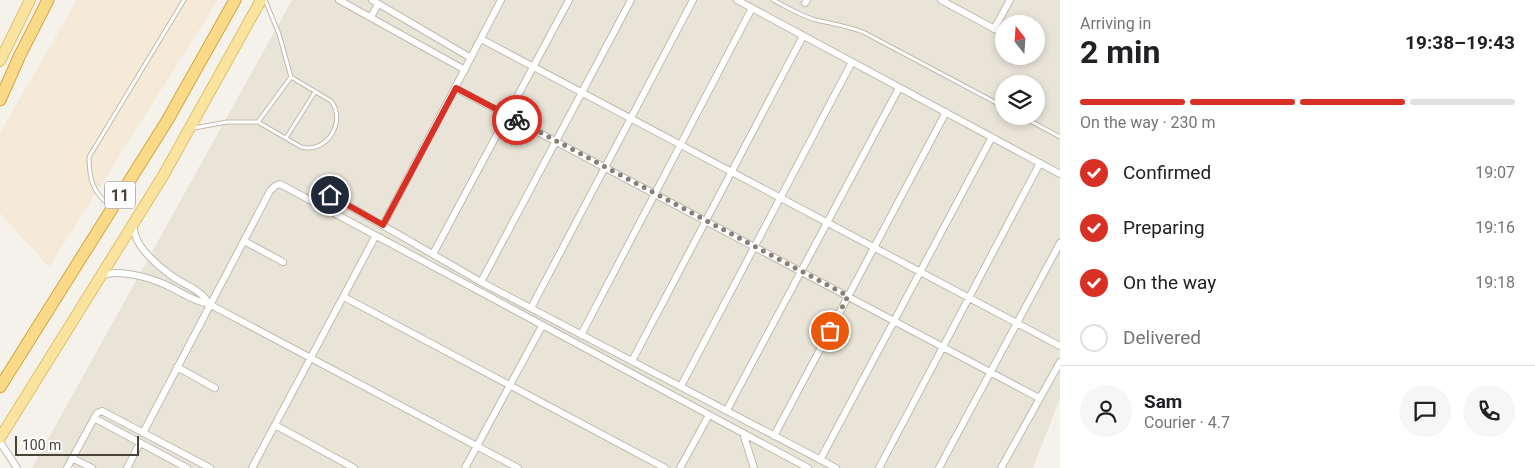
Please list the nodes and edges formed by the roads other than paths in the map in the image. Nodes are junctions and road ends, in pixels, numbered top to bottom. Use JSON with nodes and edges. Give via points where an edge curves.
{"nodes":[{"id":1,"x":30,"y":0,"type":"edge"},
{"id":2,"x":48,"y":0,"type":"edge"},
{"id":3,"x":184,"y":0,"type":"edge"},
{"id":4,"x":235,"y":0,"type":"edge"},
{"id":5,"x":261,"y":0,"type":"edge"},
{"id":6,"x":266,"y":0,"type":"edge"},
{"id":7,"x":339,"y":0,"type":"edge"},
{"id":8,"x":372,"y":0,"type":"edge"},
{"id":9,"x":501,"y":0,"type":"edge"},
{"id":10,"x":570,"y":0,"type":"edge"},
{"id":11,"x":631,"y":0,"type":"edge"},
{"id":12,"x":693,"y":0,"type":"edge"},
{"id":13,"x":737,"y":0,"type":"edge"},
{"id":14,"x":773,"y":0,"type":"edge"},
{"id":15,"x":941,"y":0,"type":"edge"},
{"id":16,"x":1010,"y":0,"type":"edge"},
{"id":17,"x":378,"y":4,"type":"junction"},
{"id":18,"x":752,"y":8,"type":"junction"},
{"id":19,"x":371,"y":17,"type":"junction"},
{"id":20,"x":994,"y":29,"type":"joint"},
{"id":21,"x":803,"y":36,"type":"junction"},
{"id":22,"x":481,"y":39,"type":"junction"},
{"id":23,"x":457,"y":50,"type":"junction"},
{"id":24,"x":471,"y":58,"type":"junction"},
{"id":25,"x":0,"y":61,"type":"edge"},
{"id":26,"x":451,"y":62,"type":"junction"},
{"id":27,"x":852,"y":62,"type":"junction"},
{"id":28,"x":534,"y":66,"type":"junction"},
{"id":29,"x":465,"y":70,"type":"junction"},
{"id":30,"x":291,"y":77,"type":"junction"},
{"id":31,"x":456,"y":88,"type":"junction"},
{"id":32,"x":899,"y":88,"type":"junction"},
{"id":33,"x":315,"y":92,"type":"junction"},
{"id":34,"x":582,"y":92,"type":"junction"},
{"id":35,"x":0,"y":100,"type":"edge"},
{"id":36,"x":995,"y":102,"type":"edge"},
{"id":37,"x":946,"y":112,"type":"junction"},
{"id":38,"x":508,"y":116,"type":"junction"},
{"id":39,"x":631,"y":118,"type":"junction"},
{"id":40,"x":258,"y":122,"type":"junction"},
{"id":41,"x":1038,"y":125,"type":"edge"},
{"id":42,"x":191,"y":128,"type":"junction"},
{"id":43,"x":992,"y":137,"type":"junction"},
{"id":44,"x":1060,"y":137,"type":"edge"},
{"id":45,"x":286,"y":138,"type":"junction"},
{"id":46,"x":556,"y":141,"type":"junction"},
{"id":47,"x":681,"y":144,"type":"junction"},
{"id":48,"x":1040,"y":163,"type":"junction"},
{"id":49,"x":605,"y":167,"type":"junction"},
{"id":50,"x":732,"y":172,"type":"junction"},
{"id":51,"x":1060,"y":174,"type":"edge"},
{"id":52,"x":655,"y":194,"type":"junction"},
{"id":53,"x":330,"y":195,"type":"dead end"},
{"id":54,"x":781,"y":197,"type":"junction"},
{"id":55,"x":112,"y":207,"type":"junction"},
{"id":56,"x":706,"y":221,"type":"junction"},
{"id":57,"x":134,"y":222,"type":"junction"},
{"id":58,"x":828,"y":222,"type":"junction"},
{"id":59,"x":383,"y":225,"type":"junction"},
{"id":60,"x":375,"y":237,"type":"junction"},
{"id":61,"x":244,"y":241,"type":"junction"},
{"id":62,"x":1060,"y":243,"type":"edge"},
{"id":63,"x":755,"y":247,"type":"junction"},
{"id":64,"x":874,"y":247,"type":"junction"},
{"id":65,"x":434,"y":254,"type":"junction"},
{"id":66,"x":283,"y":262,"type":"dead end"},
{"id":67,"x":166,"y":270,"type":"junction"},
{"id":68,"x":801,"y":271,"type":"junction"},
{"id":69,"x":920,"y":271,"type":"junction"},
{"id":70,"x":101,"y":276,"type":"junction"},
{"id":71,"x":181,"y":282,"type":"junction"},
{"id":72,"x":481,"y":282,"type":"junction"},
{"id":73,"x":159,"y":283,"type":"junction"},
{"id":74,"x":176,"y":290,"type":"junction"},
{"id":75,"x":848,"y":296,"type":"junction"},
{"id":76,"x":344,"y":297,"type":"junction"},
{"id":77,"x":969,"y":297,"type":"junction"},
{"id":78,"x":209,"y":304,"type":"junction"},
{"id":79,"x":531,"y":308,"type":"junction"},
{"id":80,"x":894,"y":320,"type":"junction"},
{"id":81,"x":1017,"y":322,"type":"junction"},
{"id":82,"x":542,"y":326,"type":"junction"},
{"id":83,"x":581,"y":334,"type":"junction"},
{"id":84,"x":943,"y":346,"type":"junction"},
{"id":85,"x":1060,"y":346,"type":"edge"},
{"id":86,"x":310,"y":359,"type":"junction"},
{"id":87,"x":632,"y":361,"type":"junction"},
{"id":88,"x":1060,"y":362,"type":"edge"},
{"id":89,"x":177,"y":367,"type":"junction"},
{"id":90,"x":991,"y":372,"type":"junction"},
{"id":91,"x":510,"y":385,"type":"junction"},
{"id":92,"x":681,"y":386,"type":"junction"},
{"id":93,"x":0,"y":387,"type":"edge"},
{"id":94,"x":215,"y":388,"type":"dead end"},
{"id":95,"x":1039,"y":398,"type":"junction"},
{"id":96,"x":727,"y":410,"type":"junction"},
{"id":97,"x":709,"y":415,"type":"junction"},
{"id":98,"x":94,"y":418,"type":"junction"},
{"id":99,"x":275,"y":425,"type":"junction"},
{"id":100,"x":143,"y":433,"type":"junction"},
{"id":101,"x":743,"y":433,"type":"junction"},
{"id":102,"x":774,"y":436,"type":"junction"},
{"id":103,"x":0,"y":438,"type":"edge"},
{"id":104,"x":0,"y":442,"type":"edge"},
{"id":105,"x":140,"y":443,"type":"junction"},
{"id":106,"x":476,"y":446,"type":"junction"},
{"id":107,"x":72,"y":458,"type":"junction"},
{"id":108,"x":820,"y":460,"type":"junction"},
{"id":109,"x":17,"y":468,"type":"edge"},
{"id":110,"x":67,"y":468,"type":"edge"},
{"id":111,"x":92,"y":468,"type":"edge"},
{"id":112,"x":127,"y":468,"type":"edge"},
{"id":113,"x":187,"y":468,"type":"edge"},
{"id":114,"x":210,"y":468,"type":"edge"},
{"id":115,"x":252,"y":468,"type":"edge"},
{"id":116,"x":354,"y":468,"type":"edge"},
{"id":117,"x":465,"y":468,"type":"edge"},
{"id":118,"x":518,"y":468,"type":"edge"},
{"id":119,"x":665,"y":468,"type":"edge"},
{"id":120,"x":680,"y":468,"type":"edge"},
{"id":121,"x":754,"y":468,"type":"edge"},
{"id":122,"x":808,"y":468,"type":"edge"},
{"id":123,"x":836,"y":468,"type":"edge"},
{"id":124,"x":879,"y":468,"type":"edge"},
{"id":125,"x":939,"y":468,"type":"edge"},
{"id":126,"x":1001,"y":468,"type":"edge"}],
"edges":[{"from":1,"to":25,"type":"main road"},
{"from":2,"to":35,"type":"highway"},
{"from":3,"to":55,"type":"lane","via":[[89,157],[92,185],[104,202]]},
{"from":4,"to":55,"type":"highway","number":"11","via":[[167,121]]},
{"from":5,"to":42,"type":"main road"},
{"from":6,"to":30,"type":"lane"},
{"from":7,"to":19,"type":"street"},
{"from":8,"to":17,"type":"street"},
{"from":9,"to":22,"type":"street"},
{"from":10,"to":28,"type":"street"},
{"from":11,"to":34,"type":"street"},
{"from":12,"to":39,"type":"street"},
{"from":13,"to":18,"type":"street"},
{"from":14,"to":36,"type":"lane","via":[[816,20],[866,32]]},
{"from":15,"to":20,"type":"street"},
{"from":16,"to":20,"type":"street"},
{"from":17,"to":19,"type":"street"},
{"from":17,"to":23,"type":"street"},
{"from":18,"to":21,"type":"street"},
{"from":18,"to":47,"type":"street"},
{"from":19,"to":26,"type":"street"},
{"from":21,"to":27,"type":"street"},
{"from":21,"to":50,"type":"street"},
{"from":22,"to":24,"type":"street"},
{"from":22,"to":28,"type":"street"},
{"from":23,"to":24,"type":"street"},
{"from":23,"to":26,"type":"street"},
{"from":24,"to":29,"type":"street"},
{"from":26,"to":29,"type":"street"},
{"from":27,"to":32,"type":"street"},
{"from":27,"to":54,"type":"street"},
{"from":28,"to":34,"type":"street"},
{"from":28,"to":38,"type":"street"},
{"from":29,"to":31,"type":"street"},
{"from":30,"to":33,"type":"lane"},
{"from":30,"to":40,"type":"lane"},
{"from":31,"to":38,"type":"street"},
{"from":31,"to":59,"type":"street"},
{"from":32,"to":37,"type":"street"},
{"from":32,"to":58,"type":"street"},
{"from":33,"to":45,"type":"lane"},
{"from":33,"to":45,"type":"lane","via":[[330,101],[336,110],[334,130],[323,144],[315,148],[301,147]]},
{"from":34,"to":39,"type":"street"},
{"from":34,"to":46,"type":"street"},
{"from":37,"to":43,"type":"street"},
{"from":37,"to":64,"type":"street"},
{"from":38,"to":46,"type":"street"},
{"from":38,"to":65,"type":"street"},
{"from":39,"to":47,"type":"street"},
{"from":39,"to":49,"type":"street"},
{"from":40,"to":42,"type":"lane","via":[[227,122]]},
{"from":40,"to":45,"type":"lane"},
{"from":41,"to":44,"type":"lane"},
{"from":42,"to":57,"type":"main road"},
{"from":43,"to":48,"type":"street"},
{"from":43,"to":69,"type":"street"},
{"from":46,"to":49,"type":"street"},
{"from":46,"to":72,"type":"street"},
{"from":47,"to":50,"type":"street"},
{"from":47,"to":52,"type":"street"},
{"from":48,"to":51,"type":"street"},
{"from":48,"to":77,"type":"street"},
{"from":49,"to":52,"type":"street"},
{"from":49,"to":79,"type":"street"},
{"from":50,"to":54,"type":"street"},
{"from":50,"to":56,"type":"street"},
{"from":52,"to":56,"type":"street"},
{"from":52,"to":83,"type":"street"},
{"from":53,"to":59,"type":"street"},
{"from":54,"to":58,"type":"street"},
{"from":54,"to":63,"type":"street"},
{"from":55,"to":93,"type":"highway","number":"11"},
{"from":56,"to":63,"type":"street"},
{"from":56,"to":87,"type":"street"},
{"from":57,"to":67,"type":"street","via":[[138,244]]},
{"from":57,"to":70,"type":"main road"},
{"from":58,"to":64,"type":"street"},
{"from":58,"to":68,"type":"street"},
{"from":59,"to":65,"type":"street"},
{"from":60,"to":61,"type":"street","via":[[280,184],[270,191]]},
{"from":60,"to":76,"type":"street"},
{"from":60,"to":82,"type":"street"},
{"from":61,"to":66,"type":"street"},
{"from":61,"to":78,"type":"street"},
{"from":62,"to":81,"type":"street"},
{"from":63,"to":68,"type":"street"},
{"from":63,"to":92,"type":"street"},
{"from":64,"to":69,"type":"street"},
{"from":64,"to":75,"type":"street"},
{"from":65,"to":72,"type":"street"},
{"from":67,"to":71,"type":"street"},
{"from":67,"to":73,"type":"street"},
{"from":68,"to":75,"type":"street"},
{"from":68,"to":96,"type":"street"},
{"from":69,"to":77,"type":"street"},
{"from":69,"to":80,"type":"street"},
{"from":70,"to":73,"type":"street","via":[[118,272]]},
{"from":70,"to":103,"type":"main road"},
{"from":71,"to":74,"type":"street"},
{"from":71,"to":78,"type":"street","via":[[202,294]]},
{"from":72,"to":79,"type":"street"},
{"from":73,"to":74,"type":"street"},
{"from":74,"to":78,"type":"street"},
{"from":75,"to":80,"type":"street"},
{"from":75,"to":102,"type":"street"},
{"from":76,"to":86,"type":"street"},
{"from":76,"to":91,"type":"street"},
{"from":77,"to":81,"type":"street"},
{"from":77,"to":84,"type":"street"},
{"from":78,"to":86,"type":"street"},
{"from":78,"to":89,"type":"street"},
{"from":79,"to":83,"type":"street"},
{"from":80,"to":84,"type":"street"},
{"from":80,"to":108,"type":"street"},
{"from":81,"to":85,"type":"street"},
{"from":81,"to":90,"type":"street"},
{"from":82,"to":91,"type":"street"},
{"from":82,"to":97,"type":"street"},
{"from":83,"to":87,"type":"street"},
{"from":84,"to":90,"type":"street"},
{"from":84,"to":124,"type":"street"},
{"from":86,"to":99,"type":"street"},
{"from":86,"to":106,"type":"street"},
{"from":87,"to":92,"type":"street"},
{"from":88,"to":95,"type":"street"},
{"from":89,"to":94,"type":"street"},
{"from":89,"to":100,"type":"street"},
{"from":90,"to":95,"type":"street"},
{"from":90,"to":125,"type":"street"},
{"from":91,"to":106,"type":"street"},
{"from":91,"to":119,"type":"street"},
{"from":92,"to":96,"type":"street"},
{"from":95,"to":126,"type":"street"},
{"from":96,"to":102,"type":"street"},
{"from":97,"to":101,"type":"street"},
{"from":97,"to":120,"type":"street"},
{"from":98,"to":100,"type":"street","via":[[104,411]]},
{"from":98,"to":105,"type":"street"},
{"from":98,"to":107,"type":"street"},
{"from":99,"to":115,"type":"street"},
{"from":99,"to":116,"type":"street"},
{"from":100,"to":114,"type":"street"},
{"from":101,"to":121,"type":"street"},
{"from":101,"to":122,"type":"street"},
{"from":102,"to":108,"type":"street"},
{"from":104,"to":109,"type":"street"},
{"from":105,"to":112,"type":"street"},
{"from":105,"to":113,"type":"street"},
{"from":106,"to":117,"type":"street"},
{"from":106,"to":118,"type":"street"},
{"from":107,"to":110,"type":"street"},
{"from":107,"to":111,"type":"street"},
{"from":108,"to":123,"type":"street"}]}
